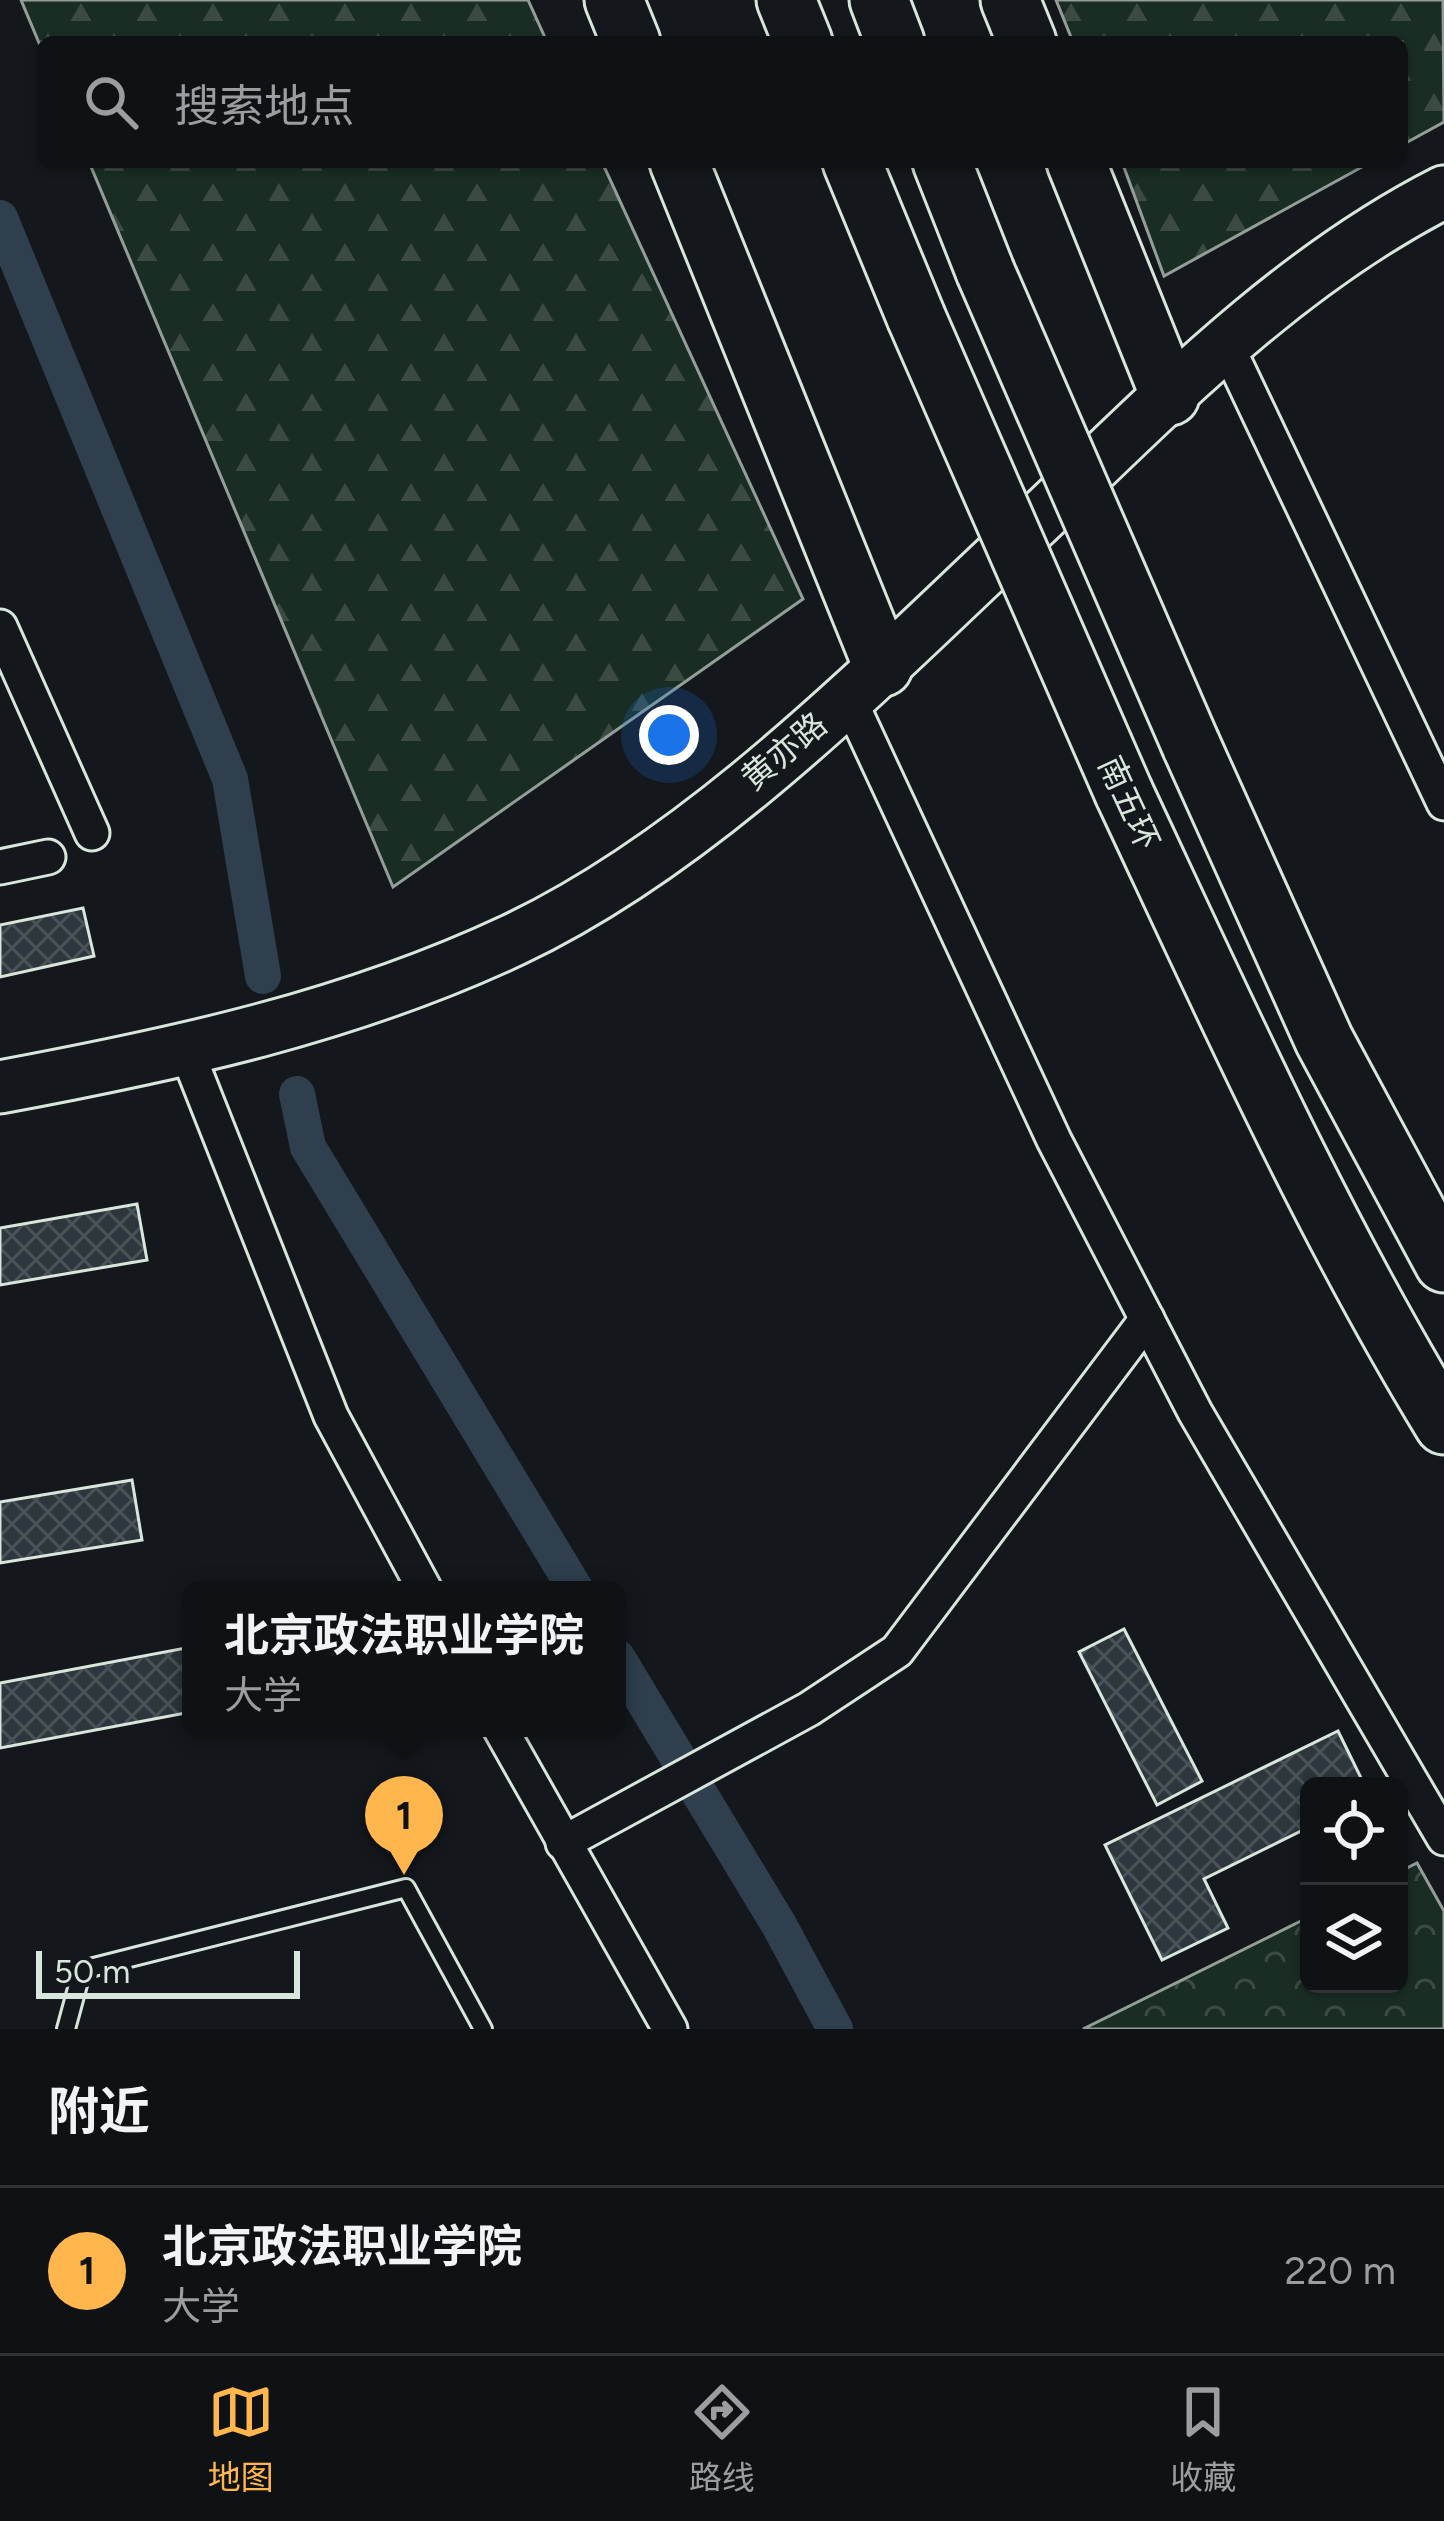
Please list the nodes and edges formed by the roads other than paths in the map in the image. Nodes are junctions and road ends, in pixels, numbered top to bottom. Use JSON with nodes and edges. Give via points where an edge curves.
{"nodes":[{"id":1,"x":614,"y":0,"type":"edge"},
{"id":2,"x":786,"y":0,"type":"edge"},
{"id":3,"x":878,"y":0,"type":"edge"},
{"id":4,"x":1010,"y":0,"type":"edge"},
{"id":5,"x":629,"y":36,"type":"edge"},
{"id":6,"x":801,"y":36,"type":"edge"},
{"id":7,"x":893,"y":36,"type":"edge"},
{"id":8,"x":1025,"y":36,"type":"edge"},
{"id":9,"x":681,"y":168,"type":"edge"},
{"id":10,"x":855,"y":168,"type":"edge"},
{"id":11,"x":944,"y":168,"type":"edge"},
{"id":12,"x":1078,"y":168,"type":"edge"},
{"id":13,"x":1444,"y":192,"type":"edge"},
{"id":14,"x":1225,"y":343,"type":"junction"},
{"id":15,"x":1170,"y":396,"type":"junction"},
{"id":16,"x":0,"y":628,"type":"edge"},
{"id":17,"x":865,"y":682,"type":"junction"},
{"id":18,"x":1444,"y":803,"type":"edge"},
{"id":19,"x":92,"y":832,"type":"dead end"},
{"id":20,"x":48,"y":857,"type":"dead end"},
{"id":21,"x":0,"y":867,"type":"edge"},
{"id":22,"x":187,"y":1052,"type":"junction"},
{"id":23,"x":0,"y":1087,"type":"edge"},
{"id":24,"x":1444,"y":1263,"type":"edge"},
{"id":25,"x":1147,"y":1319,"type":"junction"},
{"id":26,"x":1444,"y":1425,"type":"edge"},
{"id":27,"x":420,"y":1581,"type":"edge"},
{"id":28,"x":506,"y":1737,"type":"edge"},
{"id":29,"x":575,"y":1836,"type":"junction"},
{"id":30,"x":1444,"y":1838,"type":"edge"},
{"id":31,"x":66,"y":2029,"type":"edge"},
{"id":32,"x":482,"y":2029,"type":"edge"},
{"id":33,"x":670,"y":2029,"type":"edge"}],
"edges":[{"from":1,"to":5,"type":"highway"},
{"from":2,"to":6,"type":"highway"},
{"from":3,"to":7,"type":"highway"},
{"from":4,"to":8,"type":"highway"},
{"from":9,"to":17,"type":"highway"},
{"from":10,"to":26,"type":"highway","name":"南五环","bridge":true,"via":[[1124,793],[1282,1125]]},
{"from":11,"to":24,"type":"highway","bridge":true,"via":[[1324,1040]]},
{"from":12,"to":15,"type":"highway"},
{"from":13,"to":14,"type":"main road","name":"黄亦路","via":[[1308,278]]},
{"from":14,"to":15,"type":"main road","name":"黄亦路"},
{"from":14,"to":18,"type":"street"},
{"from":15,"to":17,"type":"main road","name":"黄亦路"},
{"from":16,"to":19,"type":"street"},
{"from":17,"to":22,"type":"main road","name":"黄亦路","via":[[712,812],[517,938],[333,1013]]},
{"from":17,"to":25,"type":"street","via":[[1054,1140]]},
{"from":20,"to":21,"type":"street"},
{"from":22,"to":23,"type":"main road","name":"黄亦路"},
{"from":22,"to":27,"type":"street","via":[[331,1416]]},
{"from":25,"to":29,"type":"street","via":[[897,1651],[809,1709]]},
{"from":25,"to":30,"type":"street"},
{"from":28,"to":29,"type":"street"},
{"from":29,"to":33,"type":"street"},
{"from":31,"to":32,"type":"lane","via":[[82,1970],[406,1888]]}]}
